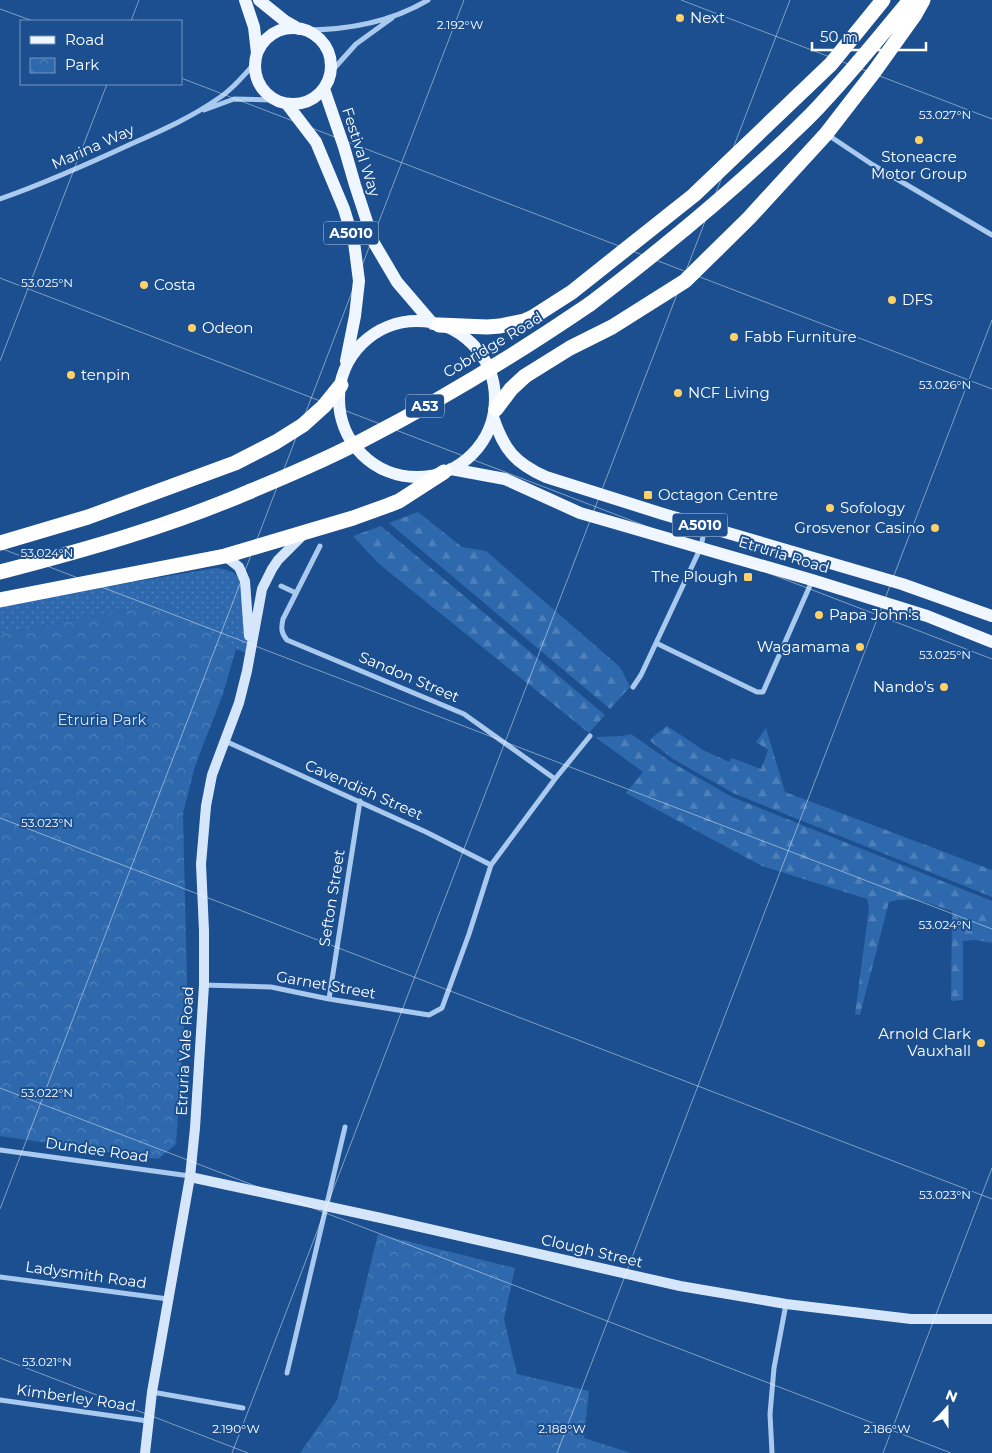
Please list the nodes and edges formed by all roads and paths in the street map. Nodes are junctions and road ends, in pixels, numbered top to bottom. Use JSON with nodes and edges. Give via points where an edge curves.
{"nodes":[{"id":1,"x":245,"y":0,"type":"edge"},
{"id":2,"x":260,"y":0,"type":"edge"},
{"id":3,"x":428,"y":0,"type":"edge"},
{"id":4,"x":883,"y":0,"type":"edge"},
{"id":5,"x":910,"y":0,"type":"edge"},
{"id":6,"x":923,"y":0,"type":"edge"},
{"id":7,"x":395,"y":16,"type":"junction"},
{"id":8,"x":302,"y":29,"type":"junction"},
{"id":9,"x":256,"y":58,"type":"junction"},
{"id":10,"x":330,"y":73,"type":"junction"},
{"id":11,"x":324,"y":89,"type":"junction"},
{"id":12,"x":274,"y":100,"type":"junction"},
{"id":13,"x":287,"y":104,"type":"junction"},
{"id":14,"x":194,"y":113,"type":"junction"},
{"id":15,"x":826,"y":134,"type":"junction"},
{"id":16,"x":0,"y":199,"type":"edge"},
{"id":17,"x":992,"y":235,"type":"edge"},
{"id":18,"x":436,"y":325,"type":"junction"},
{"id":19,"x":342,"y":380,"type":"junction"},
{"id":20,"x":494,"y":413,"type":"junction"},
{"id":21,"x":447,"y":471,"type":"junction"},
{"id":22,"x":705,"y":526,"type":"junction"},
{"id":23,"x":307,"y":532,"type":"junction"},
{"id":24,"x":0,"y":543,"type":"edge"},
{"id":25,"x":320,"y":546,"type":"dead end"},
{"id":26,"x":701,"y":547,"type":"junction"},
{"id":27,"x":225,"y":556,"type":"junction"},
{"id":28,"x":0,"y":572,"type":"edge"},
{"id":29,"x":812,"y":580,"type":"junction"},
{"id":30,"x":281,"y":586,"type":"dead end"},
{"id":31,"x":296,"y":593,"type":"junction"},
{"id":32,"x":0,"y":600,"type":"edge"},
{"id":33,"x":992,"y":616,"type":"edge"},
{"id":34,"x":656,"y":642,"type":"junction"},
{"id":35,"x":992,"y":643,"type":"edge"},
{"id":36,"x":250,"y":654,"type":"junction"},
{"id":37,"x":633,"y":687,"type":"dead end"},
{"id":38,"x":590,"y":736,"type":"dead end"},
{"id":39,"x":226,"y":741,"type":"junction"},
{"id":40,"x":555,"y":780,"type":"junction"},
{"id":41,"x":360,"y":802,"type":"junction"},
{"id":42,"x":491,"y":865,"type":"junction"},
{"id":43,"x":204,"y":985,"type":"junction"},
{"id":44,"x":329,"y":999,"type":"junction"},
{"id":45,"x":345,"y":1127,"type":"dead end"},
{"id":46,"x":0,"y":1150,"type":"edge"},
{"id":47,"x":190,"y":1176,"type":"junction"},
{"id":48,"x":326,"y":1205,"type":"junction"},
{"id":49,"x":0,"y":1276,"type":"edge"},
{"id":50,"x":168,"y":1299,"type":"junction"},
{"id":51,"x":786,"y":1304,"type":"junction"},
{"id":52,"x":992,"y":1319,"type":"edge"},
{"id":53,"x":286,"y":1374,"type":"dead end"},
{"id":54,"x":152,"y":1392,"type":"junction"},
{"id":55,"x":0,"y":1400,"type":"edge"},
{"id":56,"x":243,"y":1408,"type":"dead end"},
{"id":57,"x":148,"y":1421,"type":"junction"},
{"id":58,"x":145,"y":1453,"type":"edge"},
{"id":59,"x":772,"y":1453,"type":"edge"}],
"edges":[{"from":1,"to":9,"type":"main road","via":[[254,27]]},
{"from":2,"to":8,"type":"main road","via":[[285,21]]},
{"from":3,"to":7,"type":"street"},
{"from":4,"to":18,"type":"highway","via":[[831,64],[694,195],[572,292],[524,321],[487,327]]},
{"from":5,"to":28,"type":"highway","name":"Cobridge Road","number":"A53","bridge":true,"via":[[822,103],[700,218],[590,304],[509,358],[364,440],[211,508],[130,536]]},
{"from":6,"to":15,"type":"highway","via":[[874,72]]},
{"from":7,"to":8,"type":"street","via":[[324,30]]},
{"from":7,"to":10,"type":"street","via":[[356,44]]},
{"from":8,"to":9,"type":"main road","via":[[277,31],[267,38]]},
{"from":8,"to":10,"type":"main road","via":[[318,38],[330,55]]},
{"from":9,"to":12,"type":"main road","via":[[258,83]]},
{"from":9,"to":14,"type":"street","name":"Marina Way","via":[[237,82]]},
{"from":10,"to":11,"type":"main road"},
{"from":11,"to":13,"type":"main road","via":[[301,104]]},
{"from":11,"to":18,"type":"main road","name":"Festival Way","number":"A5010","via":[[374,243],[397,282]]},
{"from":12,"to":13,"type":"main road"},
{"from":12,"to":14,"type":"street","name":"Marina Way","via":[[234,99]]},
{"from":13,"to":19,"type":"main road","number":"A5010","via":[[316,142],[354,242],[359,281]]},
{"from":14,"to":16,"type":"street","name":"Marina Way","via":[[99,159]]},
{"from":15,"to":17,"type":"street","via":[[873,166]]},
{"from":15,"to":20,"type":"highway","via":[[749,218],[685,281],[525,376]]},
{"from":18,"to":19,"type":"main road","via":[[406,322],[378,333],[354,354]]},
{"from":18,"to":20,"type":"main road","via":[[464,338],[486,361],[494,382]]},
{"from":19,"to":21,"type":"main road","via":[[339,401],[344,425],[356,448],[368,459],[389,472],[406,476],[429,476]]},
{"from":19,"to":24,"type":"highway","via":[[309,421],[235,463],[88,517]]},
{"from":20,"to":21,"type":"main road","via":[[478,448]]},
{"from":20,"to":22,"type":"main road","name":"Etruria Road","number":"A5010","via":[[499,435],[508,449],[531,470]]},
{"from":21,"to":23,"type":"highway","via":[[399,501]]},
{"from":21,"to":26,"type":"main road","name":"Etruria Road","number":"A5010","via":[[505,479],[580,512]]},
{"from":22,"to":26,"type":"street"},
{"from":22,"to":33,"type":"main road","name":"Etruria Road","number":"A5010","via":[[902,584]]},
{"from":23,"to":27,"type":"highway"},
{"from":23,"to":36,"type":"main road","via":[[278,560],[262,589]]},
{"from":25,"to":31,"type":"street","name":"Sandon Street"},
{"from":26,"to":29,"type":"main road","name":"Etruria Road","number":"A5010"},
{"from":26,"to":34,"type":"street"},
{"from":27,"to":32,"type":"highway"},
{"from":27,"to":36,"type":"main road","via":[[239,567],[246,581]]},
{"from":29,"to":34,"type":"street","via":[[763,692],[757,692]]},
{"from":29,"to":35,"type":"main road","name":"Etruria Road","number":"A5010","via":[[927,616]]},
{"from":30,"to":31,"type":"street"},
{"from":31,"to":40,"type":"street","name":"Sandon Street","via":[[282,624],[287,640],[464,714]]},
{"from":34,"to":37,"type":"street"},
{"from":36,"to":39,"type":"main road","name":"Etruria Vale Road"},
{"from":38,"to":40,"type":"street"},
{"from":39,"to":41,"type":"street","name":"Cavendish Street"},
{"from":39,"to":43,"type":"main road","name":"Etruria Vale Road","via":[[212,775],[200,864]]},
{"from":40,"to":42,"type":"street"},
{"from":41,"to":42,"type":"street","name":"Cavendish Street"},
{"from":41,"to":44,"type":"street","name":"Sefton Street"},
{"from":42,"to":44,"type":"street","name":"Garnet Street","via":[[442,1008],[429,1015]]},
{"from":43,"to":44,"type":"street","name":"Garnet Street","via":[[271,987]]},
{"from":43,"to":47,"type":"main road","name":"Etruria Vale Road"},
{"from":45,"to":48,"type":"street"},
{"from":46,"to":47,"type":"street","name":"Dundee Road"},
{"from":47,"to":48,"type":"main road","name":"Clough Street"},
{"from":47,"to":50,"type":"main road","name":"Etruria Vale Road"},
{"from":48,"to":51,"type":"main road","name":"Clough Street","via":[[680,1286]]},
{"from":48,"to":53,"type":"street"},
{"from":49,"to":50,"type":"street","name":"Ladysmith Road"},
{"from":50,"to":54,"type":"main road","name":"Etruria Vale Road"},
{"from":51,"to":52,"type":"main road","name":"Clough Street","via":[[911,1320]]},
{"from":51,"to":59,"type":"street","via":[[770,1405]]},
{"from":54,"to":56,"type":"street"},
{"from":54,"to":57,"type":"main road","name":"Etruria Vale Road"},
{"from":55,"to":57,"type":"street","name":"Kimberley Road"},
{"from":57,"to":58,"type":"main road","name":"Etruria Vale Road"}]}
